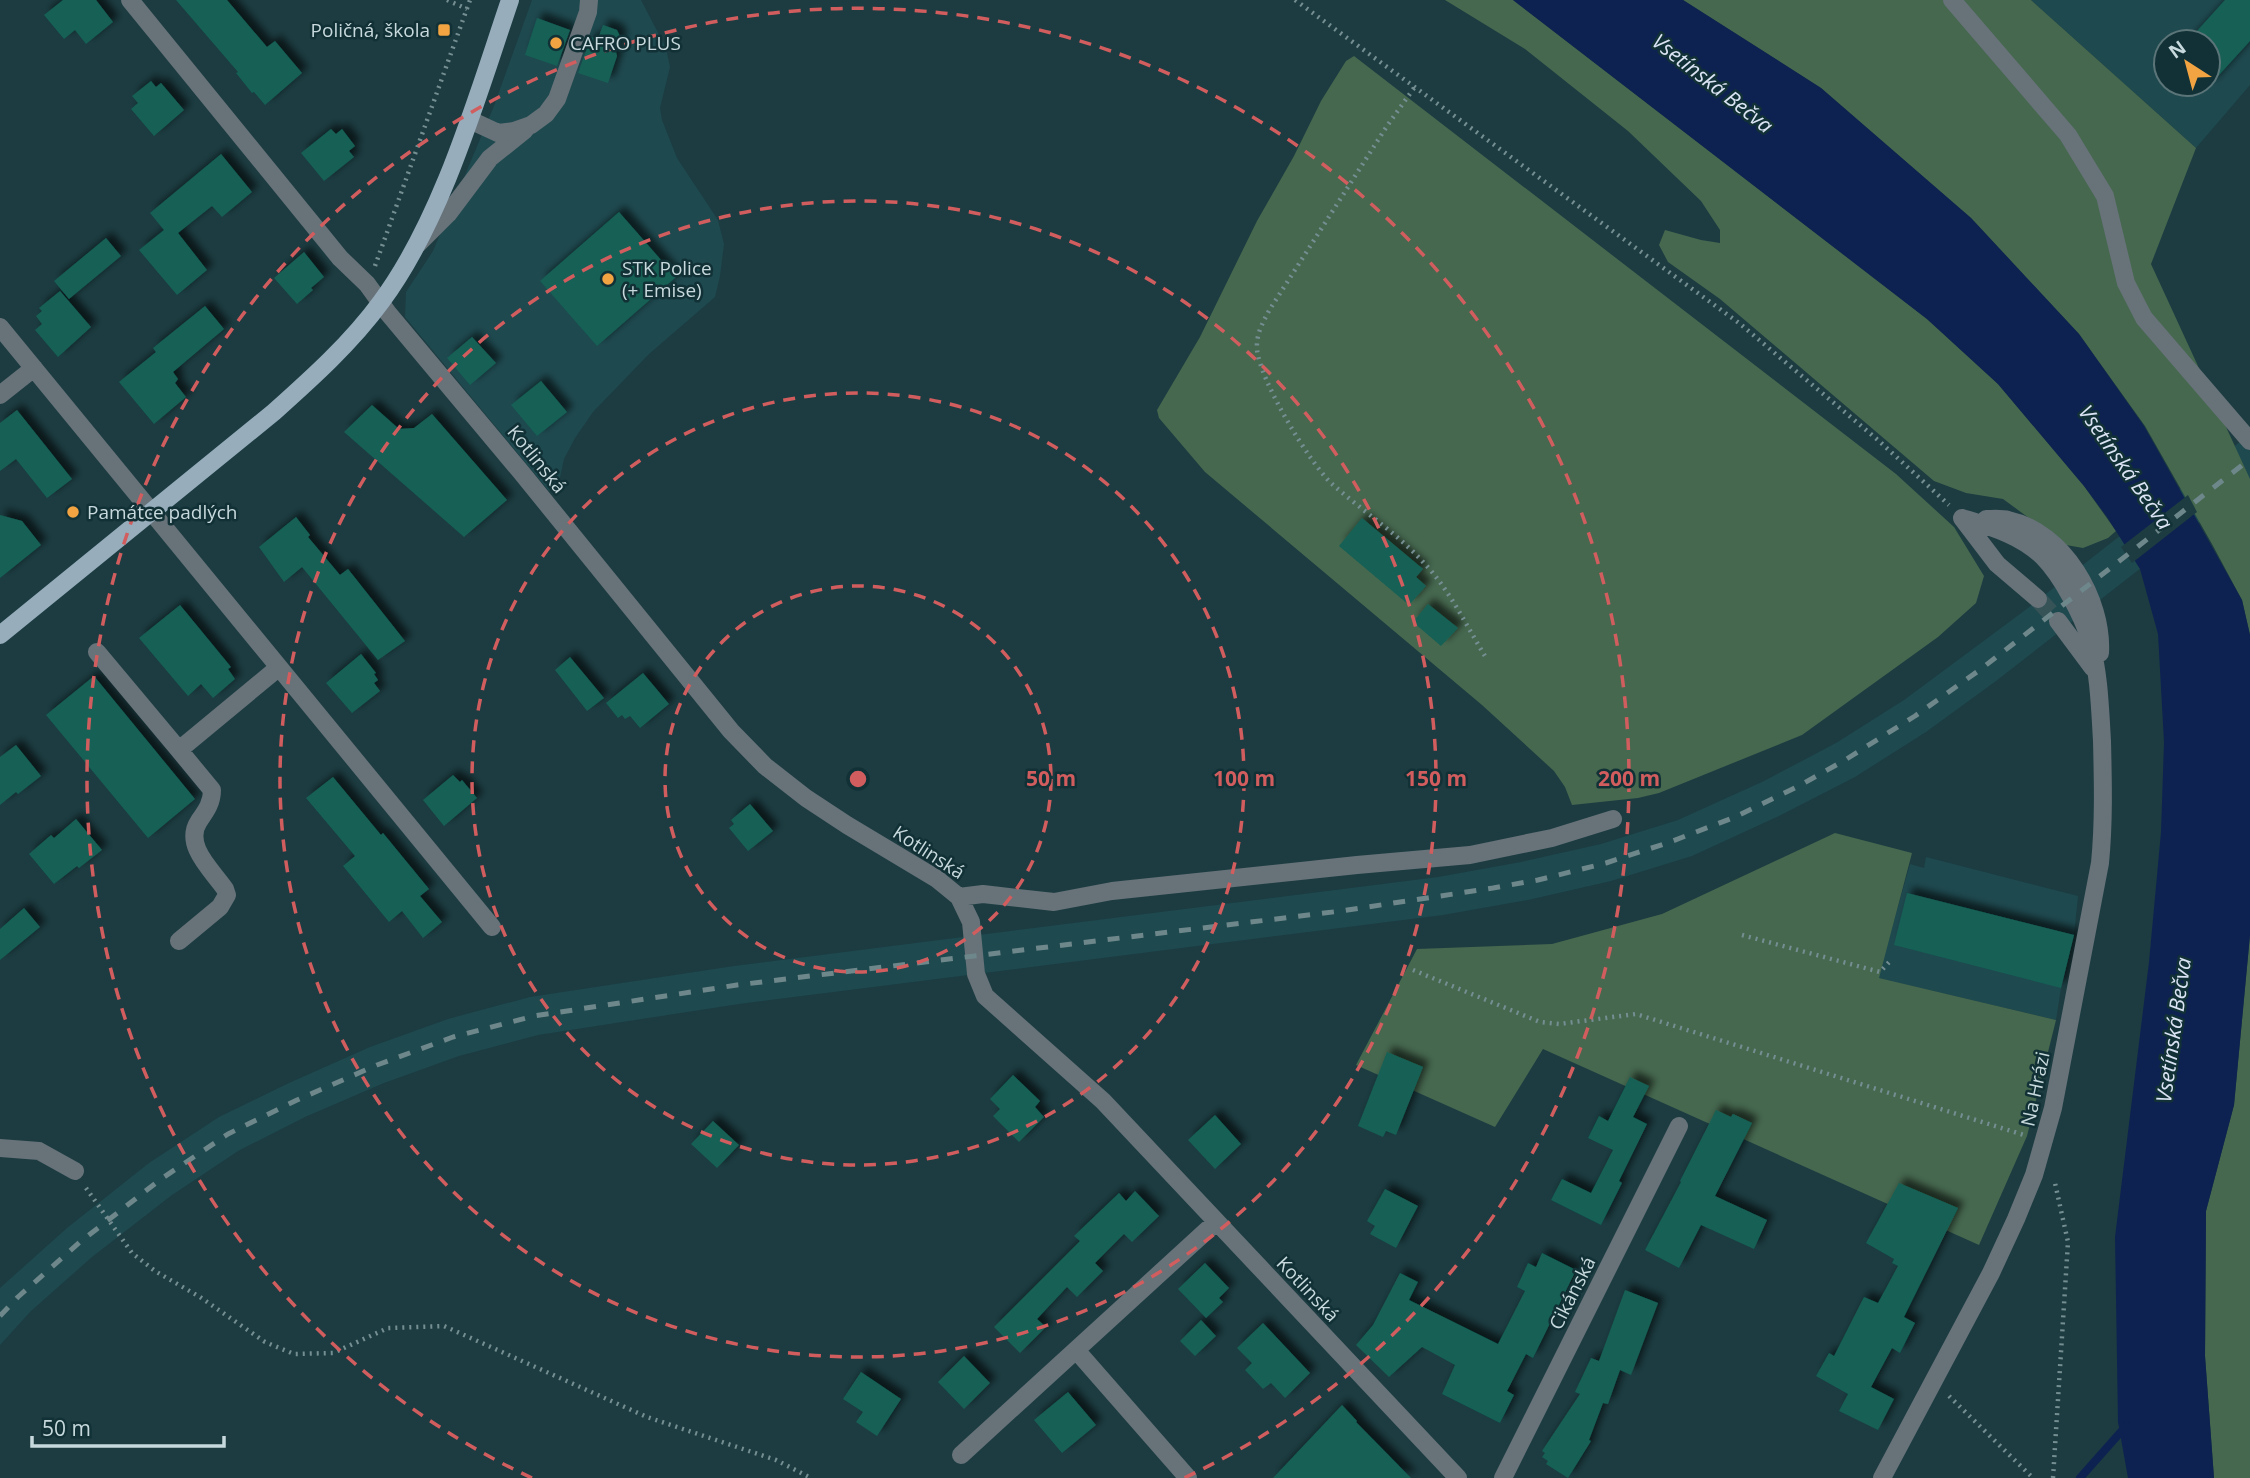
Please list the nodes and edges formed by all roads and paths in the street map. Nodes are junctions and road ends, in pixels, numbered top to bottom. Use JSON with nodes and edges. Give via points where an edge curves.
{"nodes":[{"id":1,"x":130,"y":0,"type":"edge"},
{"id":2,"x":447,"y":0,"type":"edge"},
{"id":3,"x":470,"y":0,"type":"edge"},
{"id":4,"x":510,"y":0,"type":"edge"},
{"id":5,"x":589,"y":0,"type":"edge"},
{"id":6,"x":1295,"y":0,"type":"edge"},
{"id":7,"x":1952,"y":0,"type":"edge"},
{"id":8,"x":467,"y":9,"type":"junction"},
{"id":9,"x":1414,"y":88,"type":"junction"},
{"id":10,"x":470,"y":120,"type":"junction"},
{"id":11,"x":531,"y":125,"type":"junction"},
{"id":12,"x":415,"y":246,"type":"junction"},
{"id":13,"x":367,"y":284,"type":"junction"},
{"id":14,"x":381,"y":302,"type":"junction"},
{"id":15,"x":0,"y":327,"type":"edge"},
{"id":16,"x":34,"y":368,"type":"junction"},
{"id":17,"x":0,"y":395,"type":"edge"},
{"id":18,"x":2250,"y":441,"type":"edge"},
{"id":19,"x":151,"y":512,"type":"junction"},
{"id":20,"x":1962,"y":518,"type":"junction"},
{"id":21,"x":2038,"y":599,"type":"tunnel mouth"},
{"id":22,"x":2058,"y":621,"type":"tunnel mouth"},
{"id":23,"x":0,"y":635,"type":"edge"},
{"id":24,"x":97,"y":652,"type":"dead end"},
{"id":25,"x":1485,"y":656,"type":"dead end"},
{"id":26,"x":278,"y":668,"type":"junction"},
{"id":27,"x":2097,"y":674,"type":"junction"},
{"id":28,"x":179,"y":750,"type":"junction"},
{"id":29,"x":1613,"y":819,"type":"dead end"},
{"id":30,"x":959,"y":897,"type":"junction"},
{"id":31,"x":492,"y":927,"type":"dead end"},
{"id":32,"x":1742,"y":936,"type":"dead end"},
{"id":33,"x":179,"y":941,"type":"dead end"},
{"id":34,"x":1892,"y":959,"type":"dead end"},
{"id":35,"x":1413,"y":970,"type":"dead end"},
{"id":36,"x":1679,"y":1126,"type":"dead end"},
{"id":37,"x":2045,"y":1142,"type":"junction"},
{"id":38,"x":0,"y":1148,"type":"edge"},
{"id":39,"x":75,"y":1171,"type":"joint"},
{"id":40,"x":2054,"y":1179,"type":"dead end"},
{"id":41,"x":1216,"y":1222,"type":"junction"},
{"id":42,"x":1076,"y":1350,"type":"junction"},
{"id":43,"x":1931,"y":1385,"type":"junction"},
{"id":44,"x":961,"y":1455,"type":"dead end"},
{"id":45,"x":811,"y":1478,"type":"edge"},
{"id":46,"x":1188,"y":1478,"type":"edge"},
{"id":47,"x":1458,"y":1478,"type":"edge"},
{"id":48,"x":1503,"y":1478,"type":"edge"},
{"id":49,"x":1882,"y":1478,"type":"edge"},
{"id":50,"x":2034,"y":1478,"type":"edge"},
{"id":51,"x":2053,"y":1478,"type":"edge"}],
"edges":[{"from":1,"to":13,"type":"street","name":"Kotlinská","via":[[340,258]]},
{"from":2,"to":8,"type":"path"},
{"from":3,"to":8,"type":"path"},
{"from":4,"to":10,"type":"main road"},
{"from":5,"to":11,"type":"street","via":[[557,99]]},
{"from":6,"to":9,"type":"path"},
{"from":7,"to":18,"type":"street","via":[[2068,135],[2105,196],[2126,283],[2144,318]]},
{"from":8,"to":13,"type":"path"},
{"from":9,"to":20,"type":"path","via":[[1739,323]]},
{"from":9,"to":25,"type":"path","via":[[1269,309],[1256,348],[1260,366],[1308,457],[1330,482],[1424,563]]},
{"from":10,"to":11,"type":"street","via":[[498,132]]},
{"from":10,"to":12,"type":"main road"},
{"from":11,"to":12,"type":"street","via":[[490,158],[448,214]]},
{"from":12,"to":14,"type":"main road"},
{"from":13,"to":14,"type":"street","name":"Kotlinská"},
{"from":14,"to":19,"type":"main road","via":[[308,382]]},
{"from":14,"to":30,"type":"street","name":"Kotlinská","via":[[750,752],[806,798]]},
{"from":15,"to":16,"type":"street"},
{"from":16,"to":17,"type":"street"},
{"from":16,"to":19,"type":"street"},
{"from":19,"to":23,"type":"main road"},
{"from":19,"to":26,"type":"street"},
{"from":20,"to":21,"type":"street","via":[[1997,564]]},
{"from":20,"to":27,"type":"street","name":"Na Hrázi","via":[[2012,535],[2043,557],[2081,618]]},
{"from":22,"to":27,"type":"street"},
{"from":24,"to":28,"type":"street"},
{"from":26,"to":28,"type":"street"},
{"from":26,"to":31,"type":"street"},
{"from":27,"to":37,"type":"street","name":"Na Hrázi","via":[[2104,783],[2100,863]]},
{"from":28,"to":33,"type":"street","via":[[212,790],[212,799],[193,835],[195,848],[227,895],[220,907]]},
{"from":29,"to":30,"type":"street","via":[[1471,855],[1112,891],[1054,902],[983,894]]},
{"from":30,"to":41,"type":"street","name":"Kotlinská","via":[[971,922],[976,974],[985,996],[1103,1101]]},
{"from":32,"to":34,"type":"path","via":[[1880,972]]},
{"from":35,"to":37,"type":"path","via":[[1540,1022],[1559,1024],[1636,1014]]},
{"from":36,"to":48,"type":"street","name":"Cikánská"},
{"from":37,"to":43,"type":"street","name":"Na Hrázi","via":[[1991,1273]]},
{"from":38,"to":39,"type":"street","via":[[39,1151]]},
{"from":39,"to":45,"type":"path","via":[[132,1253],[265,1342],[294,1354],[333,1353],[388,1328],[444,1326],[647,1418],[776,1460]]},
{"from":40,"to":51,"type":"path","via":[[2068,1242]]},
{"from":41,"to":42,"type":"street"},
{"from":41,"to":47,"type":"street","name":"Kotlinská"},
{"from":42,"to":44,"type":"street"},
{"from":42,"to":46,"type":"street"},
{"from":43,"to":49,"type":"street","name":"Na Hrázi"},
{"from":43,"to":50,"type":"path","via":[[1952,1398]]}]}
